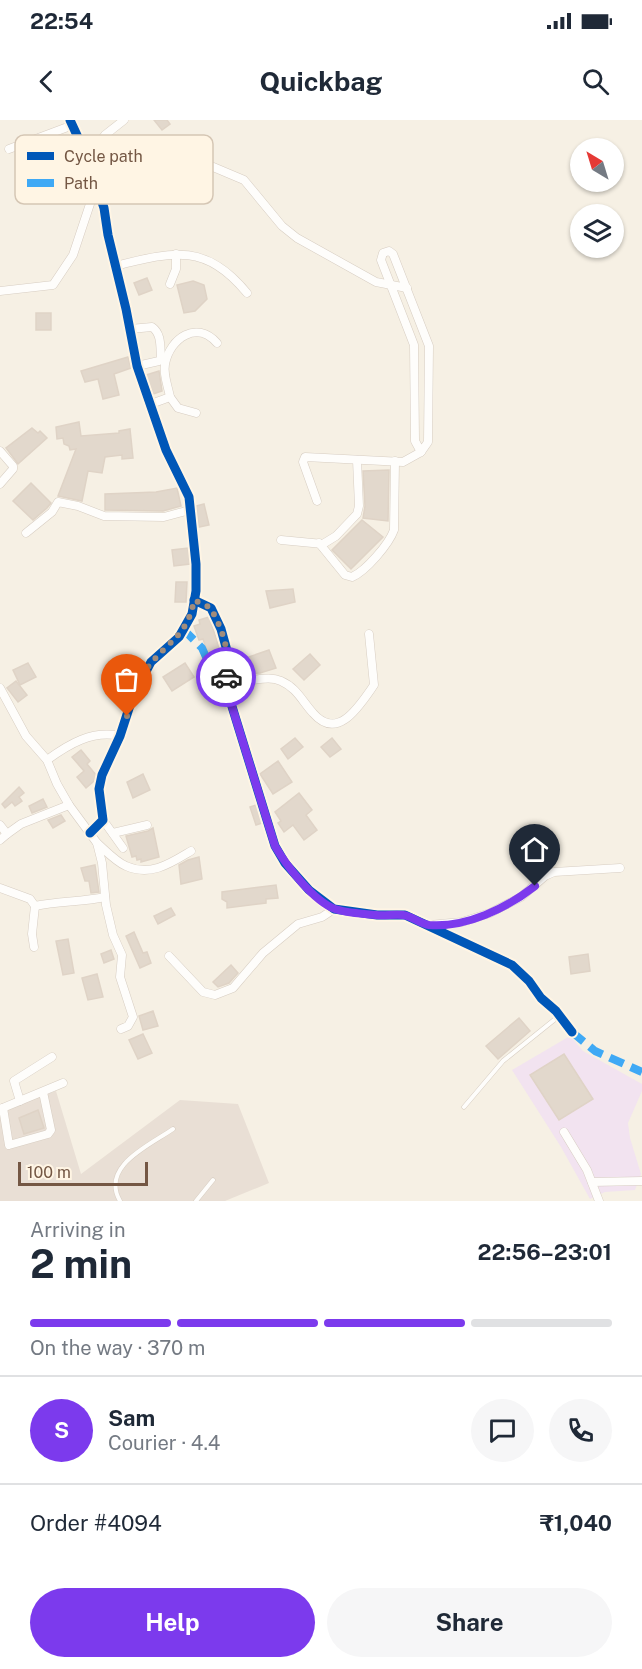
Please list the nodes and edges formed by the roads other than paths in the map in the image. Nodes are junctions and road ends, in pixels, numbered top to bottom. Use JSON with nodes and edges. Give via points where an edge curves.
{"nodes":[{"id":1,"x":124,"y":120,"type":"edge"},
{"id":2,"x":72,"y":123,"type":"edge"},
{"id":3,"x":43,"y":135,"type":"edge"},
{"id":4,"x":105,"y":135,"type":"edge"},
{"id":5,"x":15,"y":147,"type":"edge"},
{"id":6,"x":9,"y":149,"type":"dead end"},
{"id":7,"x":213,"y":168,"type":"edge"},
{"id":8,"x":90,"y":204,"type":"edge"},
{"id":9,"x":103,"y":204,"type":"edge"},
{"id":10,"x":176,"y":254,"type":"junction"},
{"id":11,"x":115,"y":266,"type":"junction"},
{"id":12,"x":170,"y":284,"type":"dead end"},
{"id":13,"x":391,"y":286,"type":"junction"},
{"id":14,"x":407,"y":288,"type":"junction"},
{"id":15,"x":0,"y":291,"type":"edge"},
{"id":16,"x":247,"y":293,"type":"dead end"},
{"id":17,"x":130,"y":329,"type":"junction"},
{"id":18,"x":425,"y":335,"type":"junction"},
{"id":19,"x":412,"y":339,"type":"junction"},
{"id":20,"x":217,"y":343,"type":"dead end"},
{"id":21,"x":415,"y":358,"type":"junction"},
{"id":22,"x":429,"y":358,"type":"junction"},
{"id":23,"x":137,"y":366,"type":"junction"},
{"id":24,"x":170,"y":397,"type":"junction"},
{"id":25,"x":151,"y":404,"type":"junction"},
{"id":26,"x":196,"y":413,"type":"dead end"},
{"id":27,"x":0,"y":451,"type":"edge"},
{"id":28,"x":421,"y":452,"type":"junction"},
{"id":29,"x":357,"y":460,"type":"junction"},
{"id":30,"x":395,"y":461,"type":"junction"},
{"id":31,"x":0,"y":484,"type":"edge"},
{"id":32,"x":317,"y":501,"type":"dead end"},
{"id":33,"x":190,"y":510,"type":"junction"},
{"id":34,"x":26,"y":533,"type":"dead end"},
{"id":35,"x":281,"y":540,"type":"dead end"},
{"id":36,"x":319,"y":543,"type":"junction"},
{"id":37,"x":194,"y":600,"type":"junction"},
{"id":38,"x":369,"y":634,"type":"dead end"},
{"id":39,"x":226,"y":677,"type":"junction"},
{"id":40,"x":0,"y":688,"type":"edge"},
{"id":41,"x":120,"y":736,"type":"junction"},
{"id":42,"x":47,"y":760,"type":"junction"},
{"id":43,"x":69,"y":805,"type":"junction"},
{"id":44,"x":103,"y":820,"type":"junction"},
{"id":45,"x":0,"y":825,"type":"edge"},
{"id":46,"x":147,"y":825,"type":"dead end"},
{"id":47,"x":90,"y":833,"type":"junction"},
{"id":48,"x":7,"y":834,"type":"junction"},
{"id":49,"x":113,"y":834,"type":"junction"},
{"id":50,"x":0,"y":840,"type":"edge"},
{"id":51,"x":97,"y":843,"type":"junction"},
{"id":52,"x":123,"y":848,"type":"dead end"},
{"id":53,"x":191,"y":851,"type":"dead end"},
{"id":54,"x":620,"y":868,"type":"dead end"},
{"id":55,"x":0,"y":888,"type":"edge"},
{"id":56,"x":105,"y":897,"type":"junction"},
{"id":57,"x":35,"y":906,"type":"junction"},
{"id":58,"x":334,"y":909,"type":"junction"},
{"id":59,"x":428,"y":925,"type":"junction"},
{"id":60,"x":34,"y":947,"type":"dead end"},
{"id":61,"x":169,"y":956,"type":"dead end"},
{"id":62,"x":559,"y":1016,"type":"junction"},
{"id":63,"x":121,"y":1029,"type":"dead end"},
{"id":64,"x":572,"y":1032,"type":"dead end"},
{"id":65,"x":52,"y":1057,"type":"dead end"},
{"id":66,"x":63,"y":1083,"type":"dead end"},
{"id":67,"x":42,"y":1092,"type":"junction"},
{"id":68,"x":20,"y":1101,"type":"junction"},
{"id":69,"x":464,"y":1107,"type":"dead end"},
{"id":70,"x":1,"y":1109,"type":"edge"},
{"id":71,"x":173,"y":1129,"type":"dead end"},
{"id":72,"x":564,"y":1132,"type":"dead end"},
{"id":73,"x":213,"y":1180,"type":"dead end"},
{"id":74,"x":642,"y":1181,"type":"edge"},
{"id":75,"x":592,"y":1182,"type":"junction"},
{"id":76,"x":120,"y":1201,"type":"edge"},
{"id":77,"x":196,"y":1201,"type":"edge"},
{"id":78,"x":599,"y":1201,"type":"edge"}],
"edges":[{"from":1,"to":4,"type":"street"},
{"from":2,"to":3,"type":"street"},
{"from":5,"to":6,"type":"street"},
{"from":7,"to":13,"type":"street","via":[[244,180],[297,238],[376,282]]},
{"from":8,"to":15,"type":"street","via":[[74,255],[53,285]]},
{"from":9,"to":11,"type":"street"},
{"from":10,"to":11,"type":"street"},
{"from":10,"to":12,"type":"street"},
{"from":10,"to":16,"type":"street","via":[[189,254],[213,263]]},
{"from":11,"to":17,"type":"street"},
{"from":13,"to":14,"type":"street"},
{"from":13,"to":14,"type":"street","via":[[381,260],[389,251]]},
{"from":13,"to":19,"type":"street"},
{"from":14,"to":18,"type":"street"},
{"from":17,"to":23,"type":"street"},
{"from":17,"to":23,"type":"street","via":[[152,327],[159,336],[159,361]]},
{"from":18,"to":19,"type":"street"},
{"from":18,"to":22,"type":"street"},
{"from":19,"to":21,"type":"street"},
{"from":20,"to":24,"type":"street","via":[[201,332],[176,341],[164,373]]},
{"from":21,"to":22,"type":"street"},
{"from":21,"to":28,"type":"street","via":[[415,441]]},
{"from":22,"to":28,"type":"street","via":[[428,442]]},
{"from":23,"to":25,"type":"street"},
{"from":24,"to":25,"type":"street"},
{"from":24,"to":26,"type":"street","via":[[178,408]]},
{"from":25,"to":33,"type":"street","via":[[166,450],[189,497]]},
{"from":27,"to":31,"type":"street","via":[[13,469]]},
{"from":28,"to":30,"type":"street","via":[[412,459]]},
{"from":29,"to":30,"type":"street"},
{"from":29,"to":32,"type":"street","via":[[304,458]]},
{"from":29,"to":36,"type":"street","via":[[359,510],[336,536]]},
{"from":30,"to":36,"type":"street","via":[[394,530],[391,539],[362,572],[352,577],[345,575]]},
{"from":33,"to":34,"type":"street","via":[[164,517],[104,516],[58,502],[52,512]]},
{"from":33,"to":37,"type":"street","via":[[196,564]]},
{"from":35,"to":36,"type":"street"},
{"from":37,"to":39,"type":"street","via":[[211,608],[221,629],[231,665]]},
{"from":37,"to":41,"type":"street","via":[[192,614],[179,637],[151,662],[133,696]]},
{"from":38,"to":39,"type":"street","via":[[374,685],[350,716],[337,724],[324,723],[293,688],[278,680]]},
{"from":39,"to":58,"type":"street","via":[[224,687],[275,846],[309,890]]},
{"from":40,"to":42,"type":"street","via":[[26,736]]},
{"from":41,"to":42,"type":"street","via":[[110,734],[71,743]]},
{"from":41,"to":44,"type":"street","via":[[99,789]]},
{"from":42,"to":43,"type":"street"},
{"from":43,"to":47,"type":"street"},
{"from":43,"to":48,"type":"street","via":[[21,824]]},
{"from":44,"to":47,"type":"street"},
{"from":44,"to":49,"type":"street"},
{"from":45,"to":48,"type":"street"},
{"from":46,"to":49,"type":"street"},
{"from":47,"to":51,"type":"street"},
{"from":48,"to":50,"type":"street"},
{"from":49,"to":52,"type":"street"},
{"from":51,"to":53,"type":"street","via":[[126,866],[152,871]]},
{"from":51,"to":56,"type":"street"},
{"from":54,"to":59,"type":"street","via":[[554,872],[521,897],[490,913],[462,922]]},
{"from":55,"to":57,"type":"street","via":[[30,899]]},
{"from":56,"to":57,"type":"street"},
{"from":56,"to":63,"type":"street","via":[[113,935],[122,955],[120,977],[133,1017]]},
{"from":57,"to":60,"type":"street"},
{"from":58,"to":59,"type":"street","via":[[405,915]]},
{"from":58,"to":61,"type":"street","via":[[298,924],[263,953],[233,988],[215,995],[202,992]]},
{"from":59,"to":62,"type":"street","via":[[512,965]]},
{"from":62,"to":64,"type":"street"},
{"from":62,"to":69,"type":"lane","via":[[503,1060]]},
{"from":65,"to":68,"type":"street","via":[[14,1081]]},
{"from":66,"to":67,"type":"street"},
{"from":67,"to":68,"type":"street"},
{"from":67,"to":70,"type":"street","via":[[51,1130],[48,1134],[9,1145]]},
{"from":68,"to":70,"type":"street"},
{"from":71,"to":76,"type":"lane","via":[[126,1161],[116,1176],[114,1191]]},
{"from":72,"to":75,"type":"street"},
{"from":73,"to":77,"type":"lane"},
{"from":74,"to":75,"type":"street"},
{"from":75,"to":78,"type":"street"}]}
